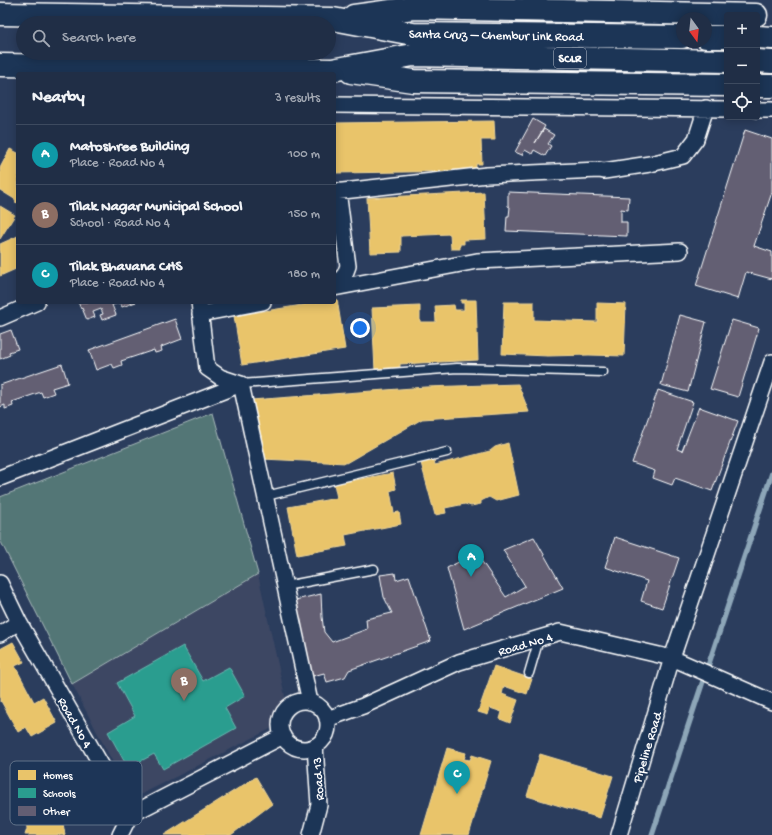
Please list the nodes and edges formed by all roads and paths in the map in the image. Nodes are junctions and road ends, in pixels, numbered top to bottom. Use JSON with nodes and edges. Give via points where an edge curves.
{"nodes":[{"id":1,"x":385,"y":6,"type":"edge"},
{"id":2,"x":0,"y":14,"type":"edge"},
{"id":3,"x":724,"y":14,"type":"edge"},
{"id":4,"x":760,"y":15,"type":"edge"},
{"id":5,"x":772,"y":15,"type":"edge"},
{"id":6,"x":133,"y":16,"type":"edge"},
{"id":7,"x":336,"y":18,"type":"edge"},
{"id":8,"x":336,"y":20,"type":"edge"},
{"id":9,"x":676,"y":37,"type":"edge"},
{"id":10,"x":712,"y":37,"type":"edge"},
{"id":11,"x":724,"y":37,"type":"edge"},
{"id":12,"x":760,"y":37,"type":"edge"},
{"id":13,"x":772,"y":38,"type":"edge"},
{"id":14,"x":724,"y":61,"type":"edge"},
{"id":15,"x":760,"y":61,"type":"edge"},
{"id":16,"x":772,"y":62,"type":"edge"},
{"id":17,"x":0,"y":65,"type":"edge"},
{"id":18,"x":332,"y":70,"type":"junction"},
{"id":19,"x":252,"y":71,"type":"edge"},
{"id":20,"x":724,"y":85,"type":"edge"},
{"id":21,"x":760,"y":86,"type":"edge"},
{"id":22,"x":772,"y":86,"type":"edge"},
{"id":23,"x":336,"y":105,"type":"edge"},
{"id":24,"x":706,"y":108,"type":"junction"},
{"id":25,"x":724,"y":109,"type":"edge"},
{"id":26,"x":760,"y":110,"type":"edge"},
{"id":27,"x":772,"y":110,"type":"edge"},
{"id":28,"x":336,"y":192,"type":"edge"},
{"id":29,"x":680,"y":251,"type":"dead end"},
{"id":30,"x":336,"y":281,"type":"edge"},
{"id":31,"x":336,"y":288,"type":"edge"},
{"id":32,"x":32,"y":304,"type":"edge"},
{"id":33,"x":217,"y":304,"type":"edge"},
{"id":34,"x":242,"y":304,"type":"edge"},
{"id":35,"x":200,"y":308,"type":"edge"},
{"id":36,"x":0,"y":318,"type":"edge"},
{"id":37,"x":772,"y":362,"type":"edge"},
{"id":38,"x":603,"y":372,"type":"dead end"},
{"id":39,"x":242,"y":384,"type":"junction"},
{"id":40,"x":447,"y":452,"type":"dead end"},
{"id":41,"x":0,"y":478,"type":"edge"},
{"id":42,"x":266,"y":496,"type":"junction"},
{"id":43,"x":374,"y":569,"type":"dead end"},
{"id":44,"x":0,"y":583,"type":"edge"},
{"id":45,"x":285,"y":586,"type":"junction"},
{"id":46,"x":19,"y":622,"type":"junction"},
{"id":47,"x":0,"y":634,"type":"edge"},
{"id":48,"x":539,"y":639,"type":"junction"},
{"id":49,"x":678,"y":661,"type":"junction"},
{"id":50,"x":529,"y":673,"type":"dead end"},
{"id":51,"x":310,"y":702,"type":"junction"},
{"id":52,"x":772,"y":702,"type":"edge"},
{"id":53,"x":327,"y":719,"type":"junction"},
{"id":54,"x":283,"y":736,"type":"junction"},
{"id":55,"x":315,"y":746,"type":"junction"},
{"id":56,"x":99,"y":761,"type":"edge"},
{"id":57,"x":142,"y":809,"type":"edge"},
{"id":58,"x":125,"y":825,"type":"edge"},
{"id":59,"x":120,"y":835,"type":"edge"},
{"id":60,"x":311,"y":835,"type":"edge"},
{"id":61,"x":619,"y":835,"type":"edge"}],
"edges":[{"from":1,"to":3,"type":"highway"},
{"from":1,"to":7,"type":"highway"},
{"from":2,"to":6,"type":"highway","name":"Santa Cruz – Chembur Link Road","number":"SCLR"},
{"from":4,"to":5,"type":"highway"},
{"from":8,"to":9,"type":"highway","name":"Santa Cruz – Chembur Link Road","number":"SCLR","via":[[413,34]]},
{"from":10,"to":11,"type":"highway"},
{"from":12,"to":13,"type":"highway"},
{"from":14,"to":18,"type":"highway","name":"Santa Cruz – Chembur Link Road","number":"SCLR","via":[[413,55]]},
{"from":15,"to":16,"type":"highway"},
{"from":17,"to":19,"type":"highway","name":"Santa Cruz – Chembur Link Road","number":"SCLR"},
{"from":18,"to":19,"type":"highway","name":"Santa Cruz – Chembur Link Road","number":"SCLR"},
{"from":18,"to":20,"type":"highway","via":[[413,81]]},
{"from":21,"to":22,"type":"highway"},
{"from":23,"to":24,"type":"street"},
{"from":24,"to":25,"type":"street"},
{"from":24,"to":28,"type":"street","via":[[696,139],[683,156],[650,164],[604,170],[487,175]]},
{"from":26,"to":27,"type":"street"},
{"from":28,"to":30,"type":"street","via":[[348,266],[345,274]]},
{"from":29,"to":31,"type":"street","via":[[478,261]]},
{"from":32,"to":36,"type":"street"},
{"from":33,"to":35,"type":"street"},
{"from":34,"to":35,"type":"street"},
{"from":35,"to":39,"type":"street","via":[[207,368],[220,377]]},
{"from":37,"to":49,"type":"street","name":"Pipeline Road"},
{"from":38,"to":39,"type":"lane","via":[[457,368]]},
{"from":39,"to":41,"type":"street"},
{"from":39,"to":42,"type":"street"},
{"from":40,"to":42,"type":"lane"},
{"from":42,"to":45,"type":"street"},
{"from":43,"to":45,"type":"lane"},
{"from":44,"to":46,"type":"street","name":"Road No 4"},
{"from":45,"to":51,"type":"street"},
{"from":46,"to":47,"type":"street"},
{"from":46,"to":56,"type":"street","name":"Road No 4"},
{"from":48,"to":49,"type":"street","name":"Road No 4","via":[[560,632]]},
{"from":48,"to":50,"type":"lane"},
{"from":48,"to":53,"type":"street","name":"Road No 4","via":[[459,662],[363,706]]},
{"from":49,"to":52,"type":"street","name":"Road No 4"},
{"from":49,"to":61,"type":"street","name":"Pipeline Road"},
{"from":51,"to":53,"type":"street","via":[[321,709]]},
{"from":51,"to":54,"type":"street","via":[[298,703],[283,714]]},
{"from":53,"to":55,"type":"street","via":[[326,735],[322,742]]},
{"from":54,"to":55,"type":"street","via":[[300,749]]},
{"from":54,"to":57,"type":"street"},
{"from":55,"to":60,"type":"street","name":"Road 13","via":[[319,805]]},
{"from":58,"to":59,"type":"street"}]}
